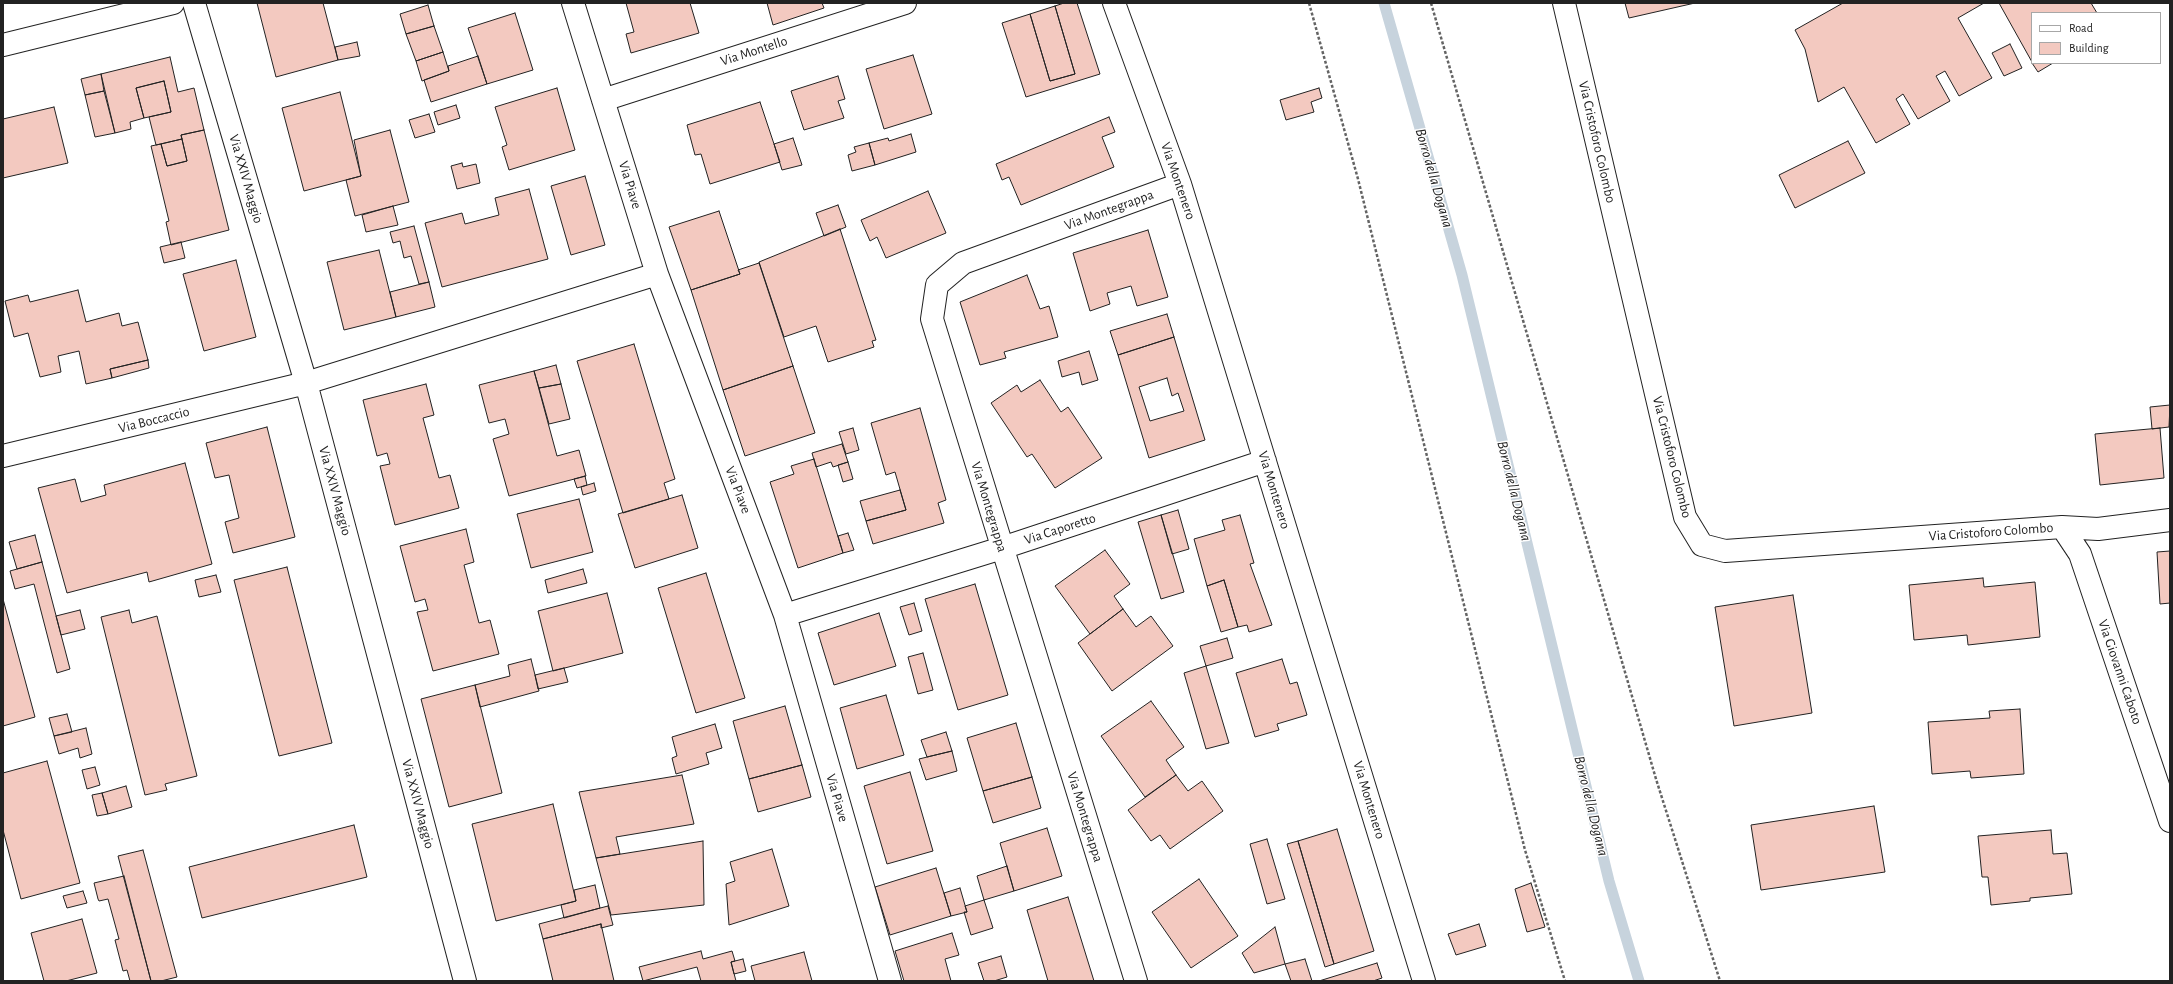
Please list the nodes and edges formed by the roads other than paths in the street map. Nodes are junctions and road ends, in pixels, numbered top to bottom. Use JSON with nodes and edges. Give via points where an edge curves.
{"nodes":[{"id":1,"x":173,"y":3,"type":"edge"},
{"id":2,"x":194,"y":3,"type":"edge"},
{"id":3,"x":573,"y":3,"type":"edge"},
{"id":4,"x":905,"y":3,"type":"edge"},
{"id":5,"x":1114,"y":3,"type":"edge"},
{"id":6,"x":1564,"y":3,"type":"edge"},
{"id":7,"x":3,"y":45,"type":"edge"},
{"id":8,"x":603,"y":100,"type":"junction"},
{"id":9,"x":1180,"y":184,"type":"junction"},
{"id":10,"x":657,"y":274,"type":"junction"},
{"id":11,"x":306,"y":383,"type":"junction"},
{"id":12,"x":3,"y":456,"type":"edge"},
{"id":13,"x":1265,"y":461,"type":"junction"},
{"id":14,"x":2170,"y":520,"type":"edge"},
{"id":15,"x":2062,"y":528,"type":"junction"},
{"id":16,"x":1002,"y":548,"type":"junction"},
{"id":17,"x":785,"y":615,"type":"junction"},
{"id":18,"x":2170,"y":821,"type":"edge"},
{"id":19,"x":465,"y":981,"type":"edge"},
{"id":20,"x":890,"y":981,"type":"edge"},
{"id":21,"x":1136,"y":981,"type":"edge"},
{"id":22,"x":1424,"y":981,"type":"edge"}],
"edges":[{"from":1,"to":7,"type":"street"},
{"from":2,"to":11,"type":"street","name":"Via XXIV Maggio"},
{"from":3,"to":8,"type":"street","name":"Via Piave"},
{"from":4,"to":8,"type":"street","name":"Via Montello"},
{"from":5,"to":9,"type":"street","name":"Via Montenero"},
{"from":6,"to":15,"type":"street","name":"Via Cristoforo Colombo","via":[[1685,517],[1702,544],[1725,551]]},
{"from":8,"to":10,"type":"street","name":"Via Piave"},
{"from":9,"to":13,"type":"street","name":"Via Montenero"},
{"from":9,"to":16,"type":"street","name":"Via Montegrappa","via":[[963,263],[937,285],[932,319]]},
{"from":10,"to":11,"type":"street","name":"Via Boccaccio"},
{"from":10,"to":17,"type":"street","name":"Via Piave"},
{"from":11,"to":12,"type":"street","name":"Via Boccaccio"},
{"from":11,"to":19,"type":"street","name":"Via XXIV Maggio"},
{"from":13,"to":16,"type":"street","name":"Via Caporetto"},
{"from":13,"to":22,"type":"street","name":"Via Montenero"},
{"from":14,"to":15,"type":"street","name":"Via Cristoforo Colombo","via":[[2098,528]]},
{"from":15,"to":18,"type":"street","name":"Via Giovanni Caboto","via":[[2080,554]]},
{"from":16,"to":17,"type":"street","name":"Via Caporetto"},
{"from":16,"to":21,"type":"street","name":"Via Montegrappa"},
{"from":17,"to":20,"type":"street","name":"Via Piave"}]}
